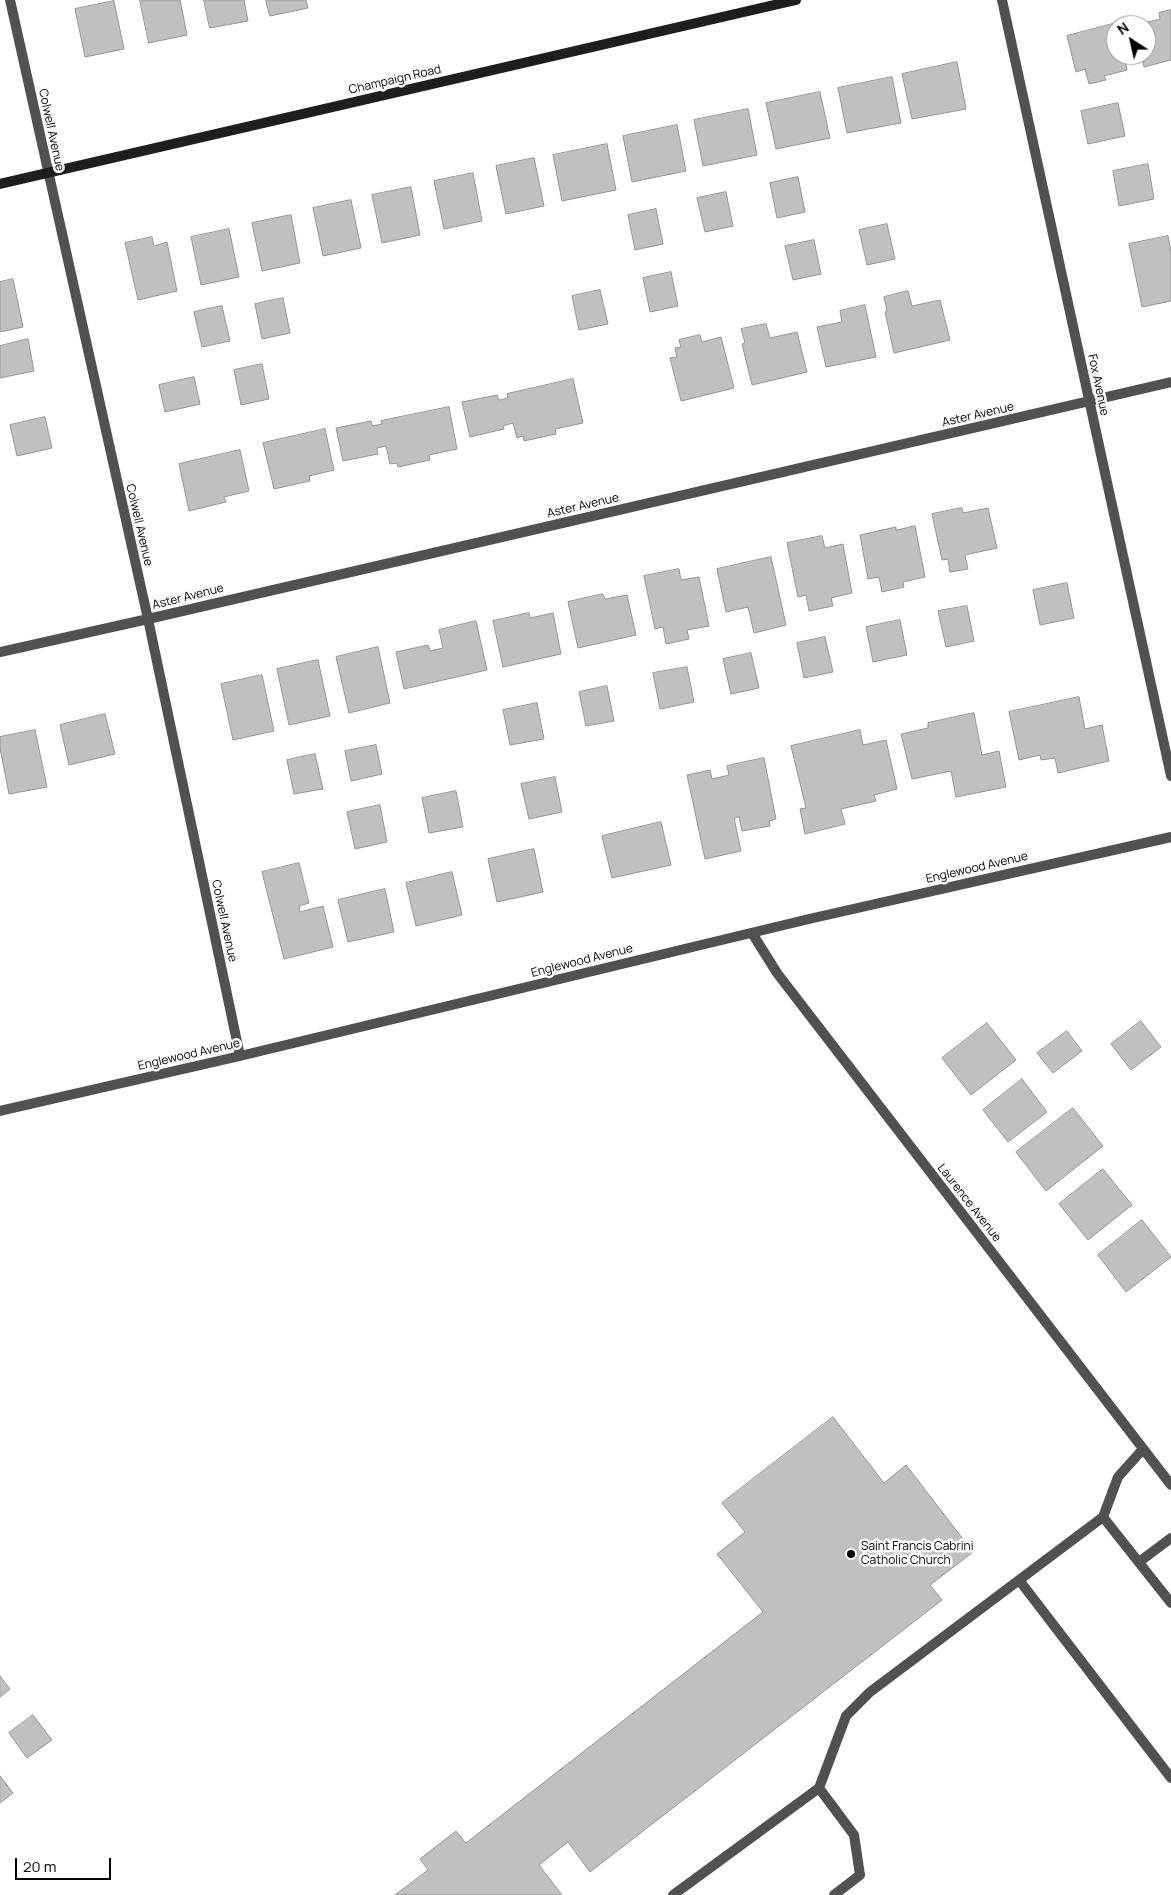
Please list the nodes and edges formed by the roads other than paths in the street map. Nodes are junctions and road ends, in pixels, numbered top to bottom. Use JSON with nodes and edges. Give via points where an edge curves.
{"nodes":[{"id":1,"x":10,"y":0,"type":"edge"},
{"id":2,"x":796,"y":0,"type":"edge"},
{"id":3,"x":1002,"y":0,"type":"edge"},
{"id":4,"x":48,"y":173,"type":"junction"},
{"id":5,"x":0,"y":184,"type":"edge"},
{"id":6,"x":1171,"y":382,"type":"edge"},
{"id":7,"x":1090,"y":402,"type":"junction"},
{"id":8,"x":148,"y":619,"type":"junction"},
{"id":9,"x":0,"y":652,"type":"edge"},
{"id":10,"x":1171,"y":776,"type":"edge"},
{"id":11,"x":1171,"y":837,"type":"edge"},
{"id":12,"x":752,"y":933,"type":"junction"},
{"id":13,"x":240,"y":1056,"type":"junction"},
{"id":14,"x":0,"y":1111,"type":"edge"},
{"id":15,"x":1143,"y":1449,"type":"junction"},
{"id":16,"x":1171,"y":1485,"type":"edge"},
{"id":17,"x":1104,"y":1517,"type":"junction"},
{"id":18,"x":1171,"y":1538,"type":"edge"},
{"id":19,"x":1139,"y":1562,"type":"junction"},
{"id":20,"x":1019,"y":1580,"type":"junction"},
{"id":21,"x":1171,"y":1603,"type":"edge"},
{"id":22,"x":1171,"y":1778,"type":"edge"},
{"id":23,"x":819,"y":1788,"type":"junction"},
{"id":24,"x":673,"y":1895,"type":"edge"},
{"id":25,"x":834,"y":1895,"type":"edge"}],
"edges":[{"from":1,"to":4,"type":"street","name":"Colwell Avenue"},
{"from":2,"to":4,"type":"street","name":"Champaign Road"},
{"from":3,"to":7,"type":"street","name":"Fox Avenue"},
{"from":4,"to":5,"type":"street","name":"Champaign Road"},
{"from":4,"to":8,"type":"street","name":"Colwell Avenue"},
{"from":6,"to":7,"type":"street","name":"Aster Avenue"},
{"from":7,"to":8,"type":"street","name":"Aster Avenue"},
{"from":7,"to":10,"type":"street","name":"Fox Avenue"},
{"from":8,"to":9,"type":"street","name":"Aster Avenue"},
{"from":8,"to":13,"type":"street","name":"Colwell Avenue"},
{"from":11,"to":12,"type":"street","name":"Englewood Avenue"},
{"from":12,"to":13,"type":"street","name":"Englewood Avenue"},
{"from":12,"to":15,"type":"street","name":"Laurence Avenue","via":[[777,973]]},
{"from":13,"to":14,"type":"street","name":"Englewood Avenue"},
{"from":15,"to":16,"type":"street","name":"Laurence Avenue"},
{"from":15,"to":17,"type":"street","via":[[1118,1477]]},
{"from":17,"to":19,"type":"street"},
{"from":17,"to":20,"type":"street"},
{"from":18,"to":19,"type":"street"},
{"from":19,"to":21,"type":"street"},
{"from":20,"to":22,"type":"street"},
{"from":20,"to":23,"type":"street","via":[[870,1692],[846,1716]]},
{"from":23,"to":24,"type":"street"},
{"from":23,"to":25,"type":"street","via":[[854,1835],[860,1875]]}]}
